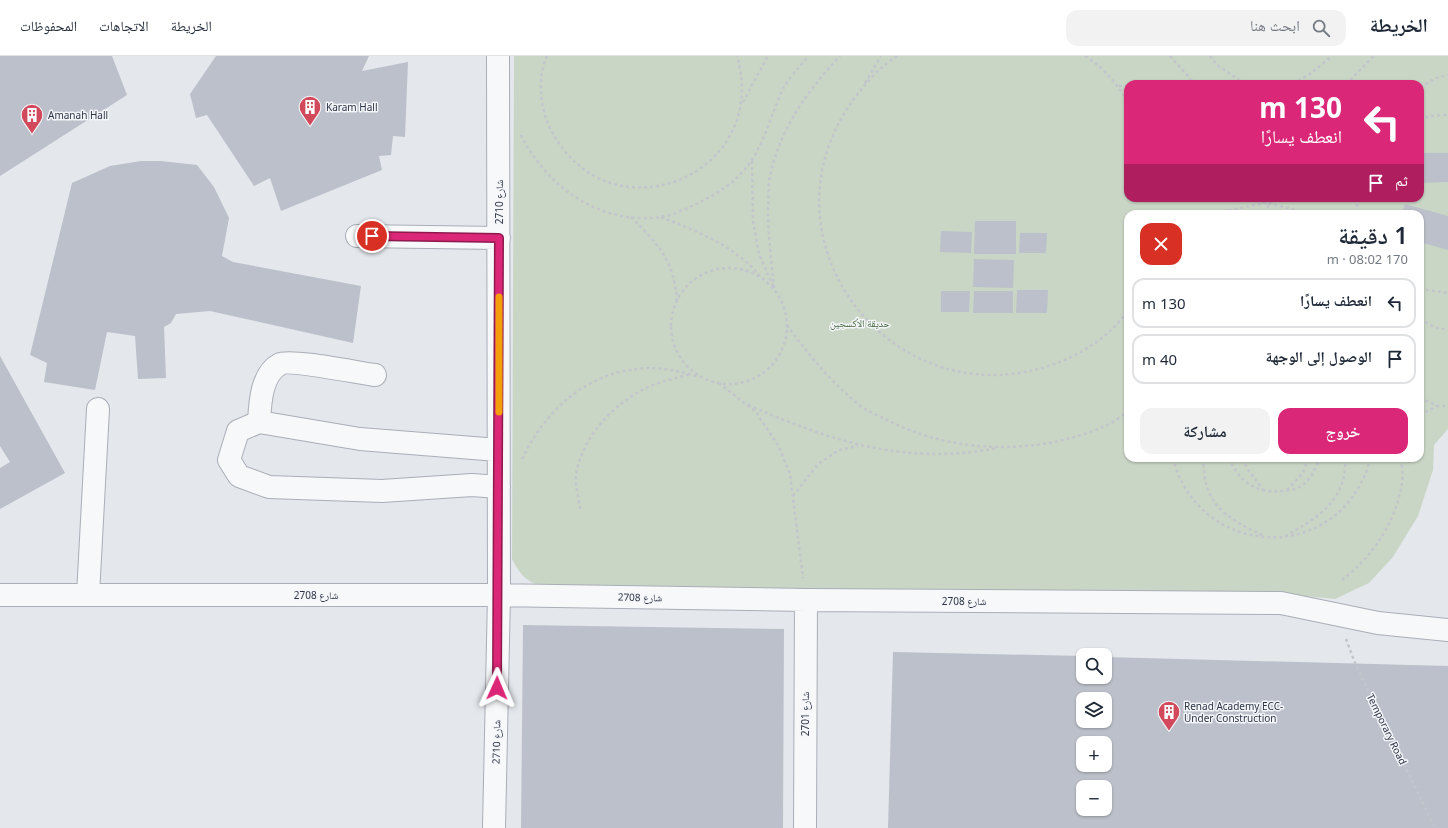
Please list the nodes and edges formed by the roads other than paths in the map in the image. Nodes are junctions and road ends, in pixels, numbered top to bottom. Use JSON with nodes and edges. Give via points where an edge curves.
{"nodes":[{"id":1,"x":498,"y":56,"type":"edge"},
{"id":2,"x":357,"y":236,"type":"dead end"},
{"id":3,"x":499,"y":238,"type":"junction"},
{"id":4,"x":374,"y":375,"type":"dead end"},
{"id":5,"x":98,"y":409,"type":"dead end"},
{"id":6,"x":259,"y":422,"type":"junction"},
{"id":7,"x":498,"y":450,"type":"junction"},
{"id":8,"x":499,"y":487,"type":"junction"},
{"id":9,"x":0,"y":595,"type":"edge"},
{"id":10,"x":88,"y":595,"type":"junction"},
{"id":11,"x":499,"y":595,"type":"junction"},
{"id":12,"x":806,"y":600,"type":"junction"},
{"id":13,"x":1448,"y":630,"type":"edge"},
{"id":14,"x":494,"y":828,"type":"edge"},
{"id":15,"x":805,"y":828,"type":"edge"}],
"edges":[{"from":1,"to":3,"type":"street","name":"شارع 2710"},
{"from":2,"to":3,"type":"street"},
{"from":3,"to":7,"type":"street","name":"شارع 2710"},
{"from":4,"to":6,"type":"street","via":[[281,363],[272,370],[263,390]]},
{"from":5,"to":10,"type":"street"},
{"from":6,"to":7,"type":"street","via":[[360,439]]},
{"from":6,"to":8,"type":"street","via":[[238,431],[229,460],[239,476],[269,487],[382,491],[472,485]]},
{"from":7,"to":8,"type":"street","name":"شارع 2710"},
{"from":8,"to":11,"type":"street","name":"شارع 2710"},
{"from":9,"to":10,"type":"street","name":"شارع 2708"},
{"from":10,"to":11,"type":"street","name":"شارع 2708"},
{"from":11,"to":12,"type":"street","name":"شارع 2708"},
{"from":11,"to":14,"type":"street","name":"شارع 2710"},
{"from":12,"to":13,"type":"street","name":"شارع 2708","via":[[1281,603],[1378,623]]},
{"from":12,"to":15,"type":"street","name":"شارع 2701"}]}
